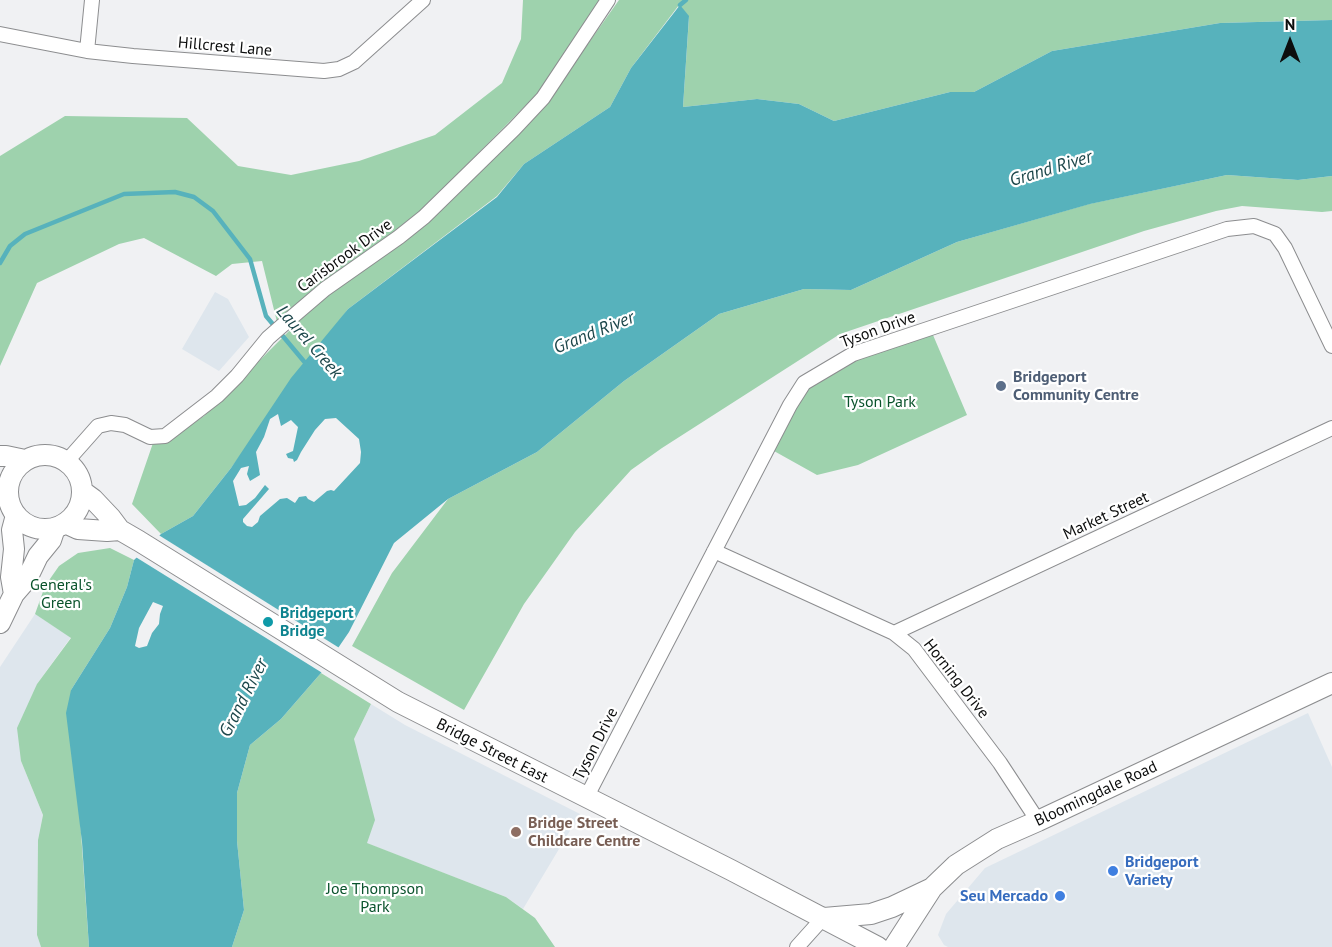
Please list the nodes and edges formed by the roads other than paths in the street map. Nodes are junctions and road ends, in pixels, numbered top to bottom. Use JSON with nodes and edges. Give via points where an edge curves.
{"nodes":[{"id":1,"x":92,"y":0,"type":"edge"},
{"id":2,"x":423,"y":0,"type":"edge"},
{"id":3,"x":608,"y":0,"type":"edge"},
{"id":4,"x":0,"y":34,"type":"edge"},
{"id":5,"x":87,"y":51,"type":"junction"},
{"id":6,"x":1332,"y":346,"type":"edge"},
{"id":7,"x":1332,"y":428,"type":"edge"},
{"id":8,"x":0,"y":456,"type":"edge"},
{"id":9,"x":25,"y":460,"type":"junction"},
{"id":10,"x":66,"y":461,"type":"junction"},
{"id":11,"x":4,"y":490,"type":"edge"},
{"id":12,"x":82,"y":491,"type":"junction"},
{"id":13,"x":16,"y":515,"type":"junction"},
{"id":14,"x":60,"y":525,"type":"junction"},
{"id":15,"x":120,"y":530,"type":"junction"},
{"id":16,"x":714,"y":551,"type":"junction"},
{"id":17,"x":14,"y":594,"type":"junction"},
{"id":18,"x":0,"y":623,"type":"edge"},
{"id":19,"x":894,"y":633,"type":"junction"},
{"id":20,"x":1332,"y":683,"type":"edge"},
{"id":21,"x":586,"y":798,"type":"junction"},
{"id":22,"x":1038,"y":821,"type":"junction"},
{"id":23,"x":932,"y":888,"type":"junction"},
{"id":24,"x":823,"y":918,"type":"junction"},
{"id":25,"x":797,"y":947,"type":"edge"},
{"id":26,"x":878,"y":947,"type":"edge"},
{"id":27,"x":894,"y":947,"type":"edge"}],
"edges":[{"from":1,"to":5,"type":"street"},
{"from":2,"to":5,"type":"street","name":"Hillcrest Lane","via":[[354,62],[339,69],[324,71]]},
{"from":3,"to":10,"type":"street","name":"Carisbrook Drive","via":[[543,98],[514,129],[424,217],[325,289],[268,338],[217,396],[165,436],[150,437],[125,425],[98,426]]},
{"from":4,"to":5,"type":"street","name":"Hillcrest Lane"},
{"from":6,"to":16,"type":"street","name":"Tyson Drive","via":[[1285,248],[1275,234],[1254,226],[1227,230],[853,354],[804,383]]},
{"from":7,"to":19,"type":"street","name":"Market Street"},
{"from":8,"to":9,"type":"main road"},
{"from":9,"to":10,"type":"main road","via":[[46,454]]},
{"from":9,"to":11,"type":"main road","via":[[17,466]]},
{"from":10,"to":12,"type":"main road","via":[[78,474]]},
{"from":11,"to":13,"type":"main road"},
{"from":12,"to":14,"type":"main road","via":[[73,517]]},
{"from":12,"to":15,"type":"main road","name":"Bridge Street East"},
{"from":13,"to":14,"type":"main road","via":[[38,529]]},
{"from":13,"to":17,"type":"main road","via":[[12,530]]},
{"from":14,"to":15,"type":"main road","name":"Bridge Street East"},
{"from":14,"to":17,"type":"main road"},
{"from":15,"to":21,"type":"main road","name":"Bridge Street East","via":[[398,702]]},
{"from":16,"to":19,"type":"street","name":"Horning Drive"},
{"from":16,"to":21,"type":"street","name":"Tyson Drive"},
{"from":17,"to":18,"type":"main road"},
{"from":19,"to":22,"type":"street","name":"Horning Drive","via":[[914,649],[1000,763]]},
{"from":20,"to":22,"type":"main road","name":"Bloomingdale Road"},
{"from":21,"to":24,"type":"main road","name":"Bridge Street East"},
{"from":22,"to":23,"type":"main road","name":"Bloomingdale Road","via":[[997,839],[956,865]]},
{"from":23,"to":24,"type":"main road","via":[[871,914]]},
{"from":23,"to":27,"type":"main road","name":"Bloomingdale Road"},
{"from":24,"to":25,"type":"street"},
{"from":24,"to":26,"type":"main road","name":"Bridge Street East"}]}
